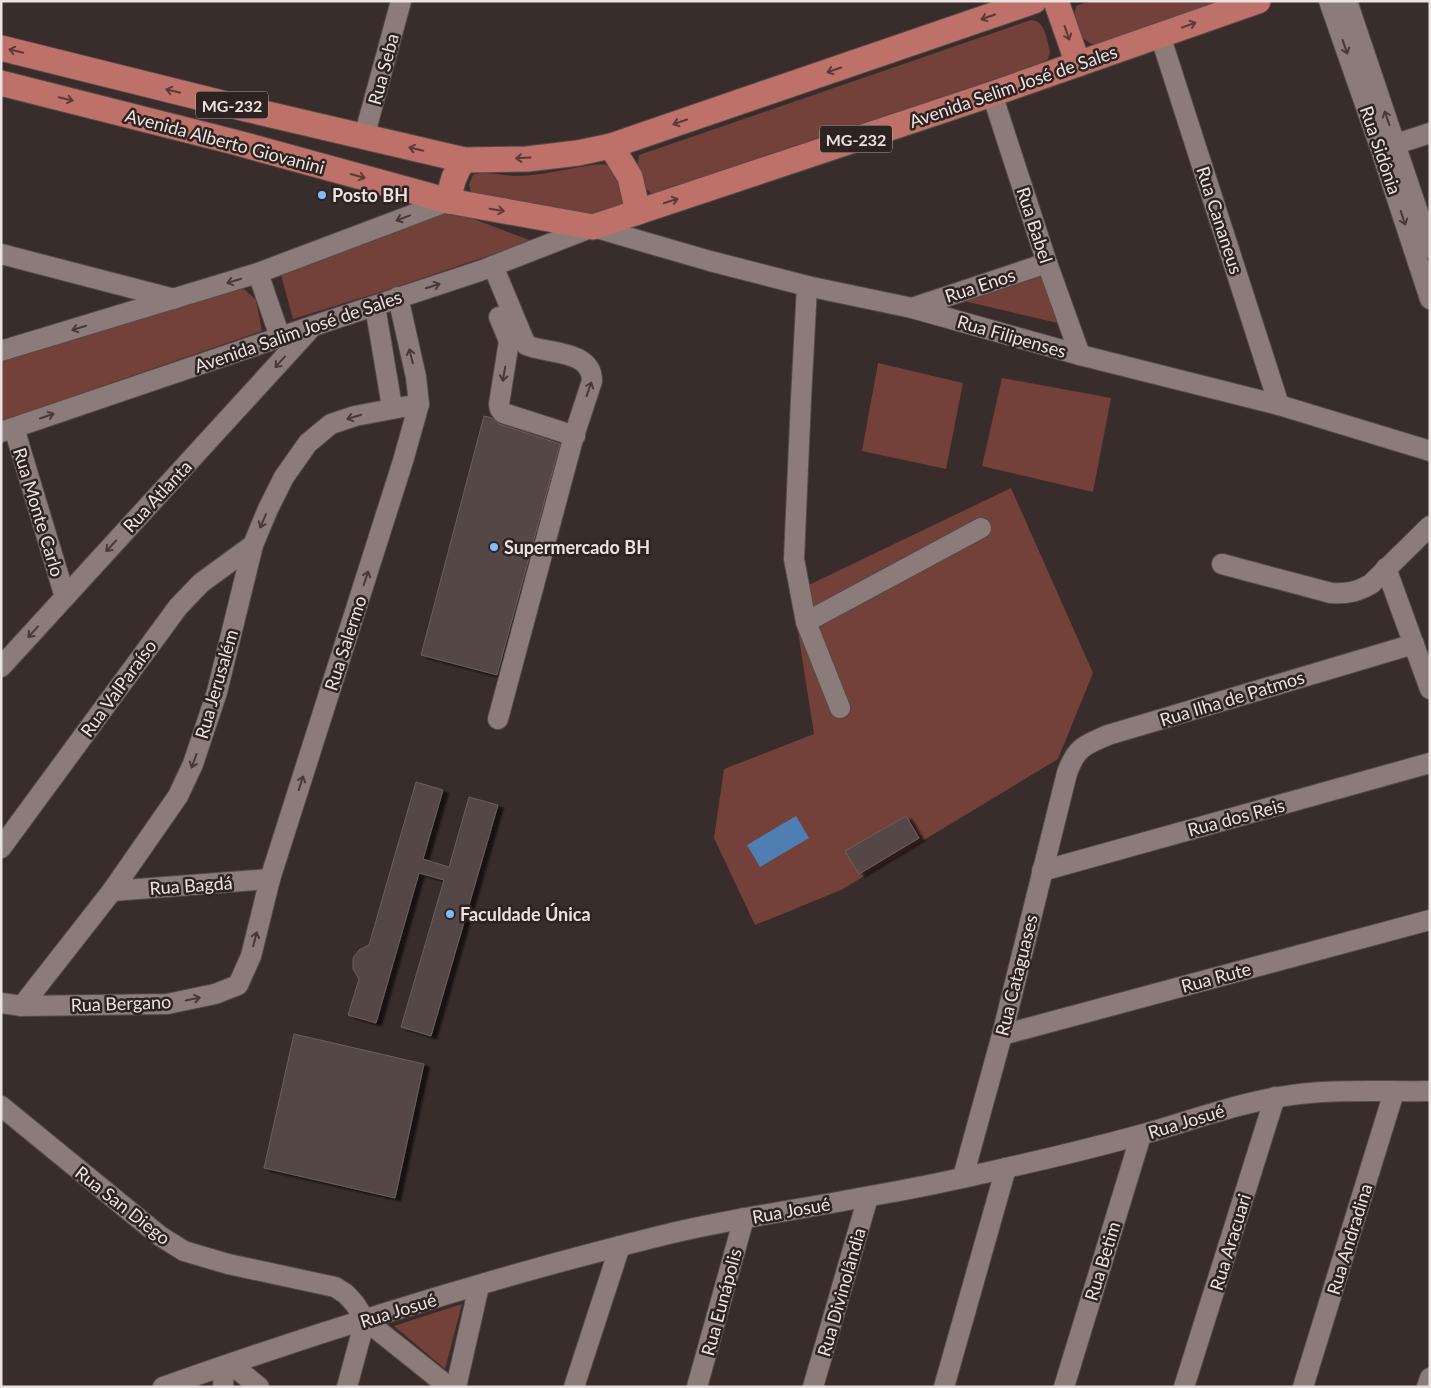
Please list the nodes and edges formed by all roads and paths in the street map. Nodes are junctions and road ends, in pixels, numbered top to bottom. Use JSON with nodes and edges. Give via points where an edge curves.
{"nodes":[{"id":1,"x":401,"y":1,"type":"edge"},
{"id":2,"x":1034,"y":1,"type":"edge"},
{"id":3,"x":1056,"y":1,"type":"edge"},
{"id":4,"x":1258,"y":1,"type":"edge"},
{"id":5,"x":1329,"y":1,"type":"edge"},
{"id":6,"x":1347,"y":1,"type":"edge"},
{"id":7,"x":1160,"y":35,"type":"junction"},
{"id":8,"x":1,"y":48,"type":"edge"},
{"id":9,"x":1078,"y":64,"type":"junction"},
{"id":10,"x":1,"y":83,"type":"edge"},
{"id":11,"x":992,"y":94,"type":"junction"},
{"id":12,"x":242,"y":108,"type":"junction"},
{"id":13,"x":1430,"y":133,"type":"edge"},
{"id":14,"x":364,"y":137,"type":"junction"},
{"id":15,"x":234,"y":142,"type":"junction"},
{"id":16,"x":611,"y":146,"type":"junction"},
{"id":17,"x":1389,"y":147,"type":"junction"},
{"id":18,"x":464,"y":160,"type":"junction"},
{"id":19,"x":449,"y":201,"type":"junction"},
{"id":20,"x":638,"y":212,"type":"junction"},
{"id":21,"x":594,"y":227,"type":"junction"},
{"id":22,"x":1430,"y":248,"type":"edge"},
{"id":23,"x":1,"y":254,"type":"edge"},
{"id":24,"x":1047,"y":263,"type":"junction"},
{"id":25,"x":487,"y":268,"type":"junction"},
{"id":26,"x":258,"y":273,"type":"junction"},
{"id":27,"x":807,"y":286,"type":"junction"},
{"id":28,"x":398,"y":298,"type":"junction"},
{"id":29,"x":174,"y":299,"type":"junction"},
{"id":30,"x":1430,"y":299,"type":"edge"},
{"id":31,"x":375,"y":306,"type":"junction"},
{"id":32,"x":912,"y":308,"type":"junction"},
{"id":33,"x":313,"y":326,"type":"junction"},
{"id":34,"x":280,"y":337,"type":"junction"},
{"id":35,"x":1,"y":351,"type":"edge"},
{"id":36,"x":1080,"y":355,"type":"junction"},
{"id":37,"x":418,"y":404,"type":"junction"},
{"id":38,"x":1280,"y":405,"type":"junction"},
{"id":39,"x":392,"y":407,"type":"junction"},
{"id":40,"x":8,"y":430,"type":"edge"},
{"id":41,"x":574,"y":436,"type":"junction"},
{"id":42,"x":1430,"y":450,"type":"edge"},
{"id":43,"x":1430,"y":526,"type":"edge"},
{"id":44,"x":980,"y":528,"type":"dead end"},
{"id":45,"x":252,"y":545,"type":"junction"},
{"id":46,"x":1222,"y":564,"type":"dead end"},
{"id":47,"x":1386,"y":568,"type":"junction"},
{"id":48,"x":64,"y":597,"type":"junction"},
{"id":49,"x":806,"y":622,"type":"junction"},
{"id":50,"x":1414,"y":644,"type":"junction"},
{"id":51,"x":1,"y":667,"type":"edge"},
{"id":52,"x":1430,"y":689,"type":"edge"},
{"id":53,"x":840,"y":708,"type":"dead end"},
{"id":54,"x":498,"y":719,"type":"dead end"},
{"id":55,"x":1430,"y":763,"type":"edge"},
{"id":56,"x":1067,"y":773,"type":"joint"},
{"id":57,"x":1,"y":848,"type":"edge"},
{"id":58,"x":1042,"y":870,"type":"junction"},
{"id":59,"x":270,"y":879,"type":"junction"},
{"id":60,"x":112,"y":891,"type":"junction"},
{"id":61,"x":1430,"y":920,"type":"edge"},
{"id":62,"x":238,"y":985,"type":"joint"},
{"id":63,"x":1,"y":1003,"type":"edge"},
{"id":64,"x":22,"y":1006,"type":"junction"},
{"id":65,"x":1002,"y":1035,"type":"junction"},
{"id":66,"x":1430,"y":1091,"type":"edge"},
{"id":67,"x":1394,"y":1092,"type":"junction"},
{"id":68,"x":1276,"y":1097,"type":"junction"},
{"id":69,"x":1,"y":1106,"type":"edge"},
{"id":70,"x":1141,"y":1135,"type":"junction"},
{"id":71,"x":1006,"y":1168,"type":"junction"},
{"id":72,"x":963,"y":1177,"type":"junction"},
{"id":73,"x":868,"y":1197,"type":"junction"},
{"id":74,"x":744,"y":1218,"type":"junction"},
{"id":75,"x":620,"y":1246,"type":"junction"},
{"id":76,"x":479,"y":1286,"type":"junction"},
{"id":77,"x":365,"y":1320,"type":"junction"},
{"id":78,"x":228,"y":1365,"type":"junction"},
{"id":79,"x":1430,"y":1378,"type":"edge"},
{"id":80,"x":163,"y":1387,"type":"edge"},
{"id":81,"x":223,"y":1387,"type":"edge"},
{"id":82,"x":259,"y":1387,"type":"edge"},
{"id":83,"x":347,"y":1387,"type":"edge"},
{"id":84,"x":448,"y":1387,"type":"edge"},
{"id":85,"x":456,"y":1387,"type":"edge"},
{"id":86,"x":574,"y":1387,"type":"edge"},
{"id":87,"x":698,"y":1387,"type":"edge"},
{"id":88,"x":814,"y":1387,"type":"edge"},
{"id":89,"x":944,"y":1387,"type":"edge"},
{"id":90,"x":1064,"y":1387,"type":"edge"},
{"id":91,"x":1184,"y":1387,"type":"edge"},
{"id":92,"x":1303,"y":1387,"type":"edge"},
{"id":93,"x":1427,"y":1387,"type":"edge"}],
"edges":[{"from":1,"to":14,"type":"street","name":"Rua Seba"},
{"from":2,"to":16,"type":"main road","number":"MG-232","one_way":true},
{"from":3,"to":9,"type":"main road","one_way":true},
{"from":7,"to":4,"type":"main road","name":"Avenida Selim José de Sales","number":"MG-232","one_way":true},
{"from":5,"to":17,"type":"street","name":"Rua Sidônia","one_way":true},
{"from":17,"to":6,"type":"street","name":"Rua Sidônia","one_way":true},
{"from":7,"to":9,"type":"main road","name":"Avenida Selim José de Sales","number":"MG-232"},
{"from":7,"to":38,"type":"street","name":"Rua Cananeus"},
{"from":12,"to":8,"type":"main road","name":"Avenida Alberto Giovanini","number":"MG-232","one_way":true},
{"from":9,"to":11,"type":"main road","name":"Avenida Selim José de Sales","number":"MG-232"},
{"from":10,"to":15,"type":"main road","name":"Avenida Alberto Giovanini","number":"MG-232","one_way":true},
{"from":20,"to":11,"type":"main road","name":"Avenida Selim José de Sales","number":"MG-232","one_way":true},
{"from":11,"to":24,"type":"street","name":"Rua Babel"},
{"from":12,"to":14,"type":"main road","name":"Avenida Alberto Giovanini","number":"MG-232"},
{"from":12,"to":15,"type":"main road"},
{"from":13,"to":17,"type":"street"},
{"from":18,"to":14,"type":"main road","name":"Avenida Alberto Giovanini","number":"MG-232","one_way":true},
{"from":15,"to":19,"type":"main road","name":"Avenida Alberto Giovanini","number":"MG-232","one_way":true},
{"from":16,"to":18,"type":"main road","number":"MG-232","one_way":true,"via":[[527,158]]},
{"from":16,"to":20,"type":"main road","via":[[630,177]]},
{"from":17,"to":22,"type":"street","name":"Rua Sidônia"},
{"from":17,"to":30,"type":"street","name":"Rua Sidônia","one_way":true},
{"from":18,"to":19,"type":"main road","via":[[456,171]]},
{"from":19,"to":21,"type":"main road","name":"Avenida Selim José de Sales","number":"MG-232","one_way":true},
{"from":19,"to":26,"type":"street","one_way":true},
{"from":20,"to":21,"type":"main road","name":"Avenida Selim José de Sales","number":"MG-232"},
{"from":21,"to":25,"type":"street","name":"Avenida Salim José de Sales"},
{"from":21,"to":27,"type":"street","name":"Rua Filipenses"},
{"from":23,"to":29,"type":"street"},
{"from":24,"to":32,"type":"street","name":"Rua Enos"},
{"from":24,"to":36,"type":"street","name":"Rua Babel"},
{"from":28,"to":25,"type":"street","name":"Avenida Salim José de Sales","one_way":true},
{"from":25,"to":41,"type":"street","one_way":true,"via":[[509,340],[500,409]]},
{"from":41,"to":25,"type":"street","one_way":true,"via":[[592,373],[572,356],[526,345]]},
{"from":26,"to":29,"type":"street","one_way":true},
{"from":26,"to":34,"type":"street"},
{"from":27,"to":32,"type":"street","name":"Rua Filipenses"},
{"from":27,"to":49,"type":"street","via":[[794,559]]},
{"from":28,"to":31,"type":"street","name":"Avenida Salim José de Sales"},
{"from":37,"to":28,"type":"street","name":"Rua Salermo","one_way":true,"via":[[416,377]]},
{"from":29,"to":35,"type":"street","one_way":true},
{"from":31,"to":33,"type":"street","name":"Avenida Salim José de Sales"},
{"from":31,"to":39,"type":"street"},
{"from":32,"to":36,"type":"street","name":"Rua Filipenses"},
{"from":33,"to":34,"type":"street","name":"Avenida Salim José de Sales"},
{"from":33,"to":48,"type":"street","name":"Rua Atlanta","one_way":true},
{"from":40,"to":34,"type":"street","name":"Avenida Salim José de Sales","one_way":true},
{"from":36,"to":38,"type":"street","name":"Rua Filipenses"},
{"from":37,"to":39,"type":"street","name":"Rua Jerusalém"},
{"from":59,"to":37,"type":"street","name":"Rua Salermo","one_way":true,"via":[[403,461]]},
{"from":38,"to":42,"type":"street","name":"Rua Filipenses"},
{"from":39,"to":45,"type":"street","name":"Rua Jerusalém","one_way":true,"via":[[331,424],[308,443],[284,477]]},
{"from":40,"to":48,"type":"street","name":"Rua Monte Carlo"},
{"from":41,"to":54,"type":"street"},
{"from":43,"to":47,"type":"street"},
{"from":44,"to":49,"type":"street"},
{"from":45,"to":57,"type":"street","name":"Rua ValParaíso","via":[[201,583],[178,607]]},
{"from":45,"to":60,"type":"street","name":"Rua Jerusalém","one_way":true,"via":[[216,692],[193,764],[178,796]]},
{"from":46,"to":47,"type":"street","via":[[1331,593],[1349,594],[1371,584]]},
{"from":47,"to":50,"type":"street"},
{"from":48,"to":51,"type":"street","name":"Rua Atlanta","one_way":true},
{"from":49,"to":53,"type":"street"},
{"from":50,"to":52,"type":"street"},
{"from":50,"to":56,"type":"street","name":"Rua Ilha de Patmos","via":[[1108,735],[1084,745],[1076,753]]},
{"from":55,"to":58,"type":"street","name":"Rua dos Reis"},
{"from":56,"to":58,"type":"street","name":"Rua Cataguases"},
{"from":58,"to":65,"type":"street","name":"Rua Cataguases"},
{"from":59,"to":60,"type":"street","name":"Rua Bagdá"},
{"from":62,"to":59,"type":"street","name":"Rua Salermo","one_way":true,"via":[[251,956]]},
{"from":60,"to":64,"type":"street","name":"Rua Jerusalém"},
{"from":61,"to":65,"type":"street","name":"Rua Rute"},
{"from":64,"to":62,"type":"street","name":"Rua Bergano","one_way":true,"via":[[168,1004],[215,994]]},
{"from":63,"to":64,"type":"street","name":"Rua Bergano"},
{"from":65,"to":72,"type":"street","name":"Rua Cataguases"},
{"from":66,"to":67,"type":"street","name":"Rua Josué"},
{"from":67,"to":68,"type":"street","name":"Rua Josué","via":[[1308,1092]]},
{"from":67,"to":92,"type":"street","name":"Rua Andradina"},
{"from":68,"to":70,"type":"street","name":"Rua Josué","via":[[1224,1109]]},
{"from":68,"to":91,"type":"street","name":"Rua Aracuari"},
{"from":69,"to":77,"type":"street","name":"Rua San Diego","via":[[160,1236],[184,1250],[228,1264],[335,1288],[356,1304]]},
{"from":70,"to":71,"type":"street","name":"Rua Josué"},
{"from":70,"to":90,"type":"street","name":"Rua Betim"},
{"from":71,"to":72,"type":"street","name":"Rua Josué"},
{"from":71,"to":89,"type":"street"},
{"from":72,"to":73,"type":"street","name":"Rua Josué"},
{"from":73,"to":74,"type":"street","name":"Rua Josué"},
{"from":73,"to":88,"type":"street","name":"Rua Divinolândia"},
{"from":74,"to":75,"type":"street","name":"Rua Josué"},
{"from":74,"to":87,"type":"street","name":"Rua Eunápolis"},
{"from":75,"to":76,"type":"street","name":"Rua Josué"},
{"from":75,"to":86,"type":"street"},
{"from":76,"to":77,"type":"street","name":"Rua Josué"},
{"from":76,"to":85,"type":"street"},
{"from":77,"to":78,"type":"street","name":"Rua Josué"},
{"from":77,"to":83,"type":"street"},
{"from":77,"to":84,"type":"street","name":"Rua San Diego"},
{"from":78,"to":80,"type":"street","name":"Rua Josué"},
{"from":78,"to":81,"type":"street"},
{"from":78,"to":82,"type":"street"},
{"from":79,"to":93,"type":"street"}]}
